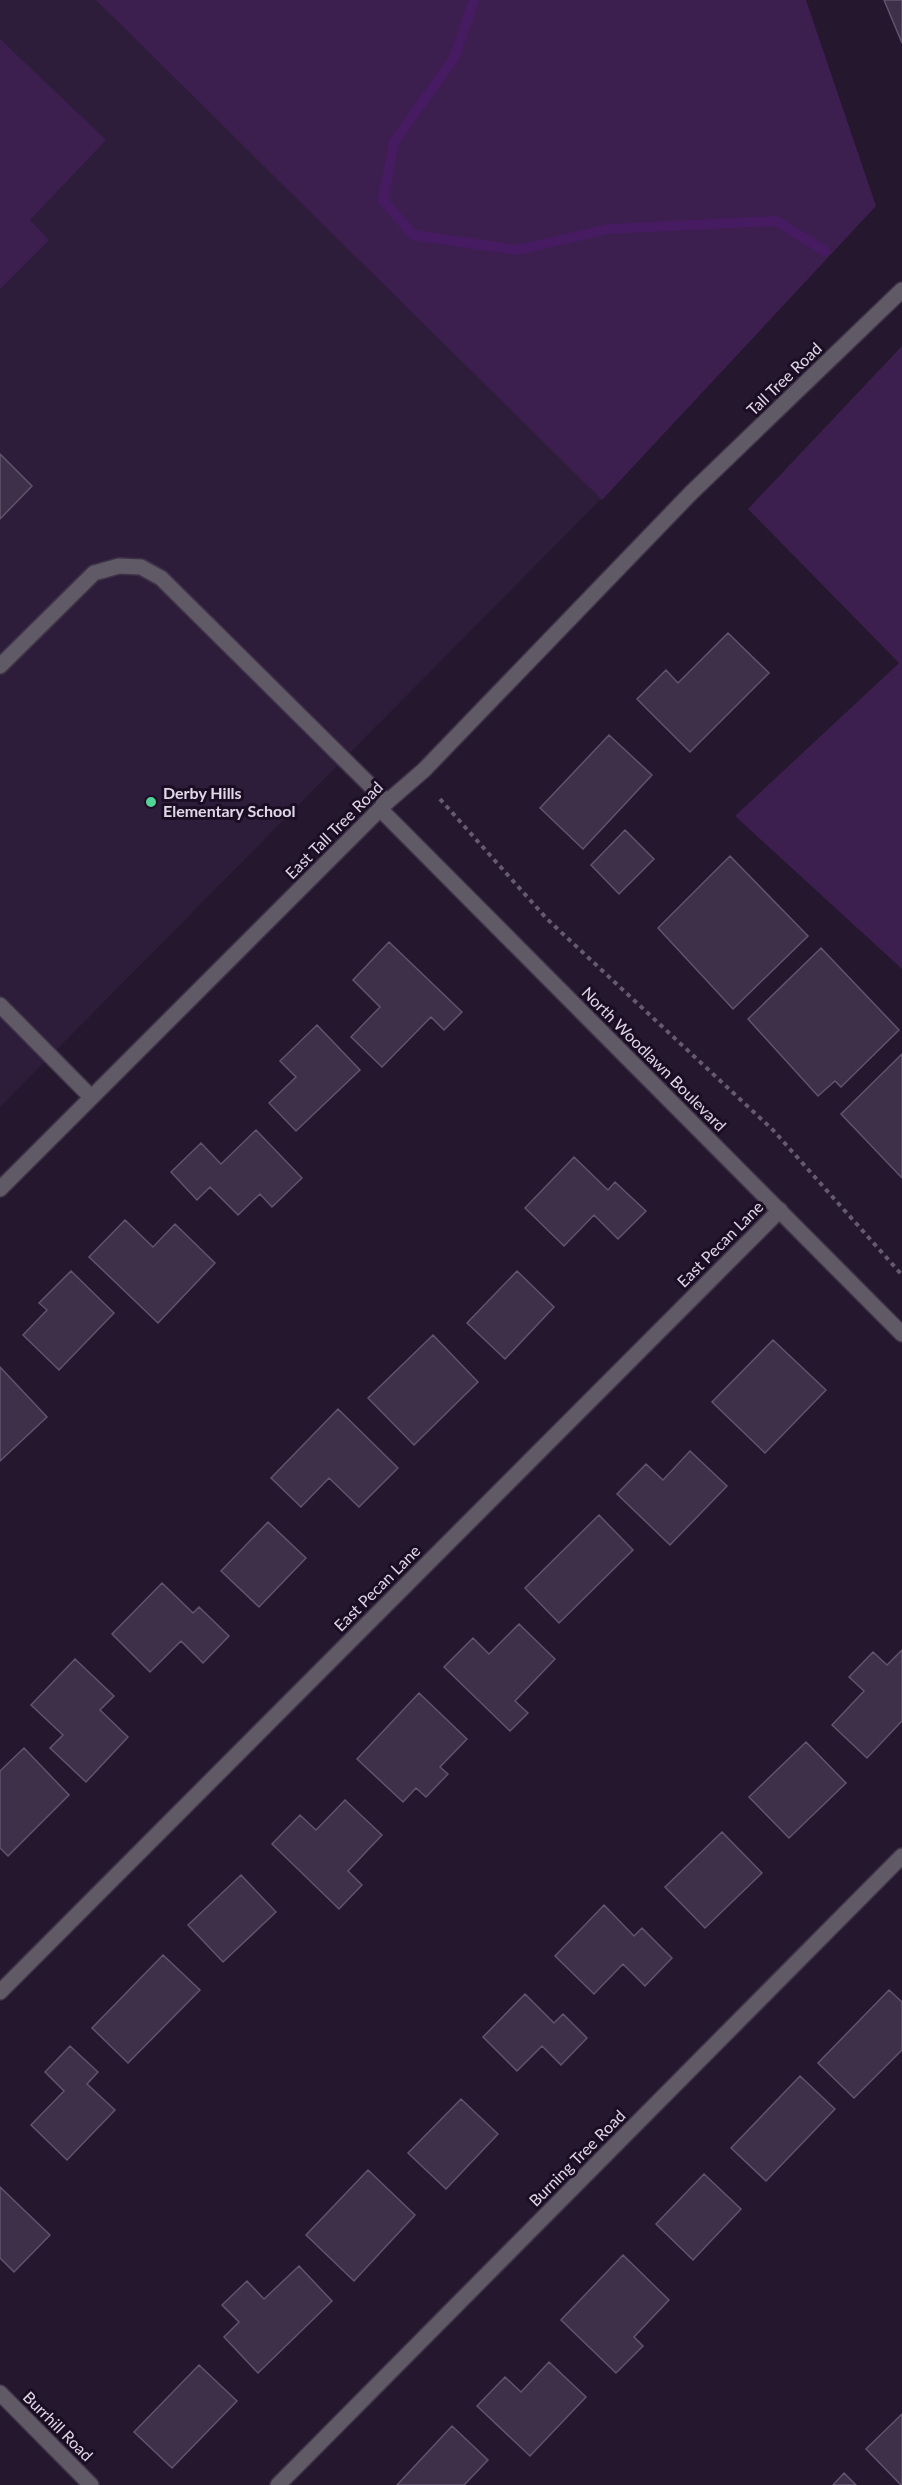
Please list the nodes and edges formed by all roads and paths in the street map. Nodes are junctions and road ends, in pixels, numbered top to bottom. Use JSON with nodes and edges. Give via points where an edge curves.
{"nodes":[{"id":1,"x":902,"y":290,"type":"edge"},
{"id":2,"x":690,"y":493,"type":"joint"},
{"id":3,"x":0,"y":666,"type":"edge"},
{"id":4,"x":440,"y":799,"type":"dead end"},
{"id":5,"x":384,"y":805,"type":"junction"},
{"id":6,"x":0,"y":1005,"type":"edge"},
{"id":7,"x":92,"y":1097,"type":"junction"},
{"id":8,"x":0,"y":1189,"type":"edge"},
{"id":9,"x":780,"y":1210,"type":"junction"},
{"id":10,"x":902,"y":1275,"type":"edge"},
{"id":11,"x":902,"y":1334,"type":"edge"},
{"id":12,"x":902,"y":1856,"type":"edge"},
{"id":13,"x":0,"y":1992,"type":"edge"},
{"id":14,"x":0,"y":2393,"type":"edge"},
{"id":15,"x":91,"y":2485,"type":"edge"},
{"id":16,"x":278,"y":2485,"type":"edge"}],
"edges":[{"from":1,"to":2,"type":"street","name":"Tall Tree Road"},
{"from":2,"to":5,"type":"street","name":"East Tall Tree Road","via":[[424,770]]},
{"from":3,"to":5,"type":"street","name":"North Woodlawn Boulevard","via":[[94,573],[119,566],[141,567],[161,578]]},
{"from":4,"to":10,"type":"path","via":[[547,919],[773,1130]]},
{"from":5,"to":7,"type":"street","name":"East Tall Tree Road"},
{"from":5,"to":9,"type":"street","name":"North Woodlawn Boulevard"},
{"from":6,"to":7,"type":"street"},
{"from":7,"to":8,"type":"street","name":"East Tall Tree Road"},
{"from":9,"to":11,"type":"street","name":"North Woodlawn Boulevard"},
{"from":9,"to":13,"type":"street","name":"East Pecan Lane"},
{"from":12,"to":16,"type":"street","name":"Burning Tree Road"},
{"from":14,"to":15,"type":"street","name":"Burrhill Road"}]}
